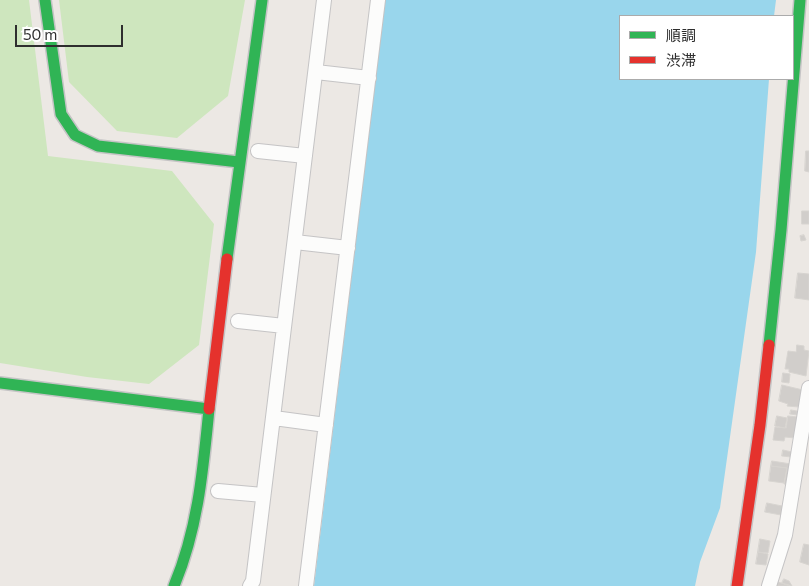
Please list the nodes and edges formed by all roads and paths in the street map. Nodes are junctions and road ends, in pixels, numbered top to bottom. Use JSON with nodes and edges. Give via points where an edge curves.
{"nodes":[{"id":1,"x":45,"y":0,"type":"edge"},
{"id":2,"x":262,"y":0,"type":"edge"},
{"id":3,"x":324,"y":0,"type":"edge"},
{"id":4,"x":378,"y":0,"type":"edge"},
{"id":5,"x":800,"y":0,"type":"edge"},
{"id":6,"x":316,"y":72,"type":"junction"},
{"id":7,"x":794,"y":77,"type":"edge"},
{"id":8,"x":369,"y":78,"type":"junction"},
{"id":9,"x":794,"y":80,"type":"edge"},
{"id":10,"x":258,"y":151,"type":"dead end"},
{"id":11,"x":305,"y":156,"type":"junction"},
{"id":12,"x":239,"y":162,"type":"junction"},
{"id":13,"x":295,"y":242,"type":"junction"},
{"id":14,"x":348,"y":248,"type":"junction"},
{"id":15,"x":238,"y":321,"type":"dead end"},
{"id":16,"x":284,"y":326,"type":"junction"},
{"id":17,"x":0,"y":383,"type":"edge"},
{"id":18,"x":809,"y":388,"type":"edge"},
{"id":19,"x":209,"y":409,"type":"junction"},
{"id":20,"x":274,"y":418,"type":"junction"},
{"id":21,"x":326,"y":425,"type":"junction"},
{"id":22,"x":218,"y":491,"type":"dead end"},
{"id":23,"x":263,"y":495,"type":"junction"},
{"id":24,"x":255,"y":584,"type":"edge"},
{"id":25,"x":174,"y":586,"type":"edge"},
{"id":26,"x":306,"y":586,"type":"edge"},
{"id":27,"x":737,"y":586,"type":"edge"},
{"id":28,"x":769,"y":586,"type":"edge"}],
"edges":[{"from":1,"to":12,"type":"street","via":[[61,114],[78,139],[98,146]]},
{"from":2,"to":12,"type":"street"},
{"from":3,"to":6,"type":"street"},
{"from":4,"to":8,"type":"street"},
{"from":5,"to":7,"type":"street"},
{"from":6,"to":8,"type":"street"},
{"from":6,"to":11,"type":"street"},
{"from":8,"to":14,"type":"street"},
{"from":9,"to":27,"type":"street","via":[[782,230],[760,425]]},
{"from":10,"to":11,"type":"street"},
{"from":11,"to":13,"type":"street"},
{"from":12,"to":19,"type":"street"},
{"from":13,"to":14,"type":"street"},
{"from":13,"to":16,"type":"street"},
{"from":14,"to":21,"type":"street"},
{"from":15,"to":16,"type":"street"},
{"from":16,"to":20,"type":"street"},
{"from":17,"to":19,"type":"street"},
{"from":18,"to":28,"type":"street","via":[[785,535]]},
{"from":19,"to":25,"type":"street","via":[[194,529],[188,556]]},
{"from":20,"to":21,"type":"street"},
{"from":20,"to":23,"type":"street"},
{"from":21,"to":26,"type":"street"},
{"from":22,"to":23,"type":"street"},
{"from":23,"to":24,"type":"street"}]}
